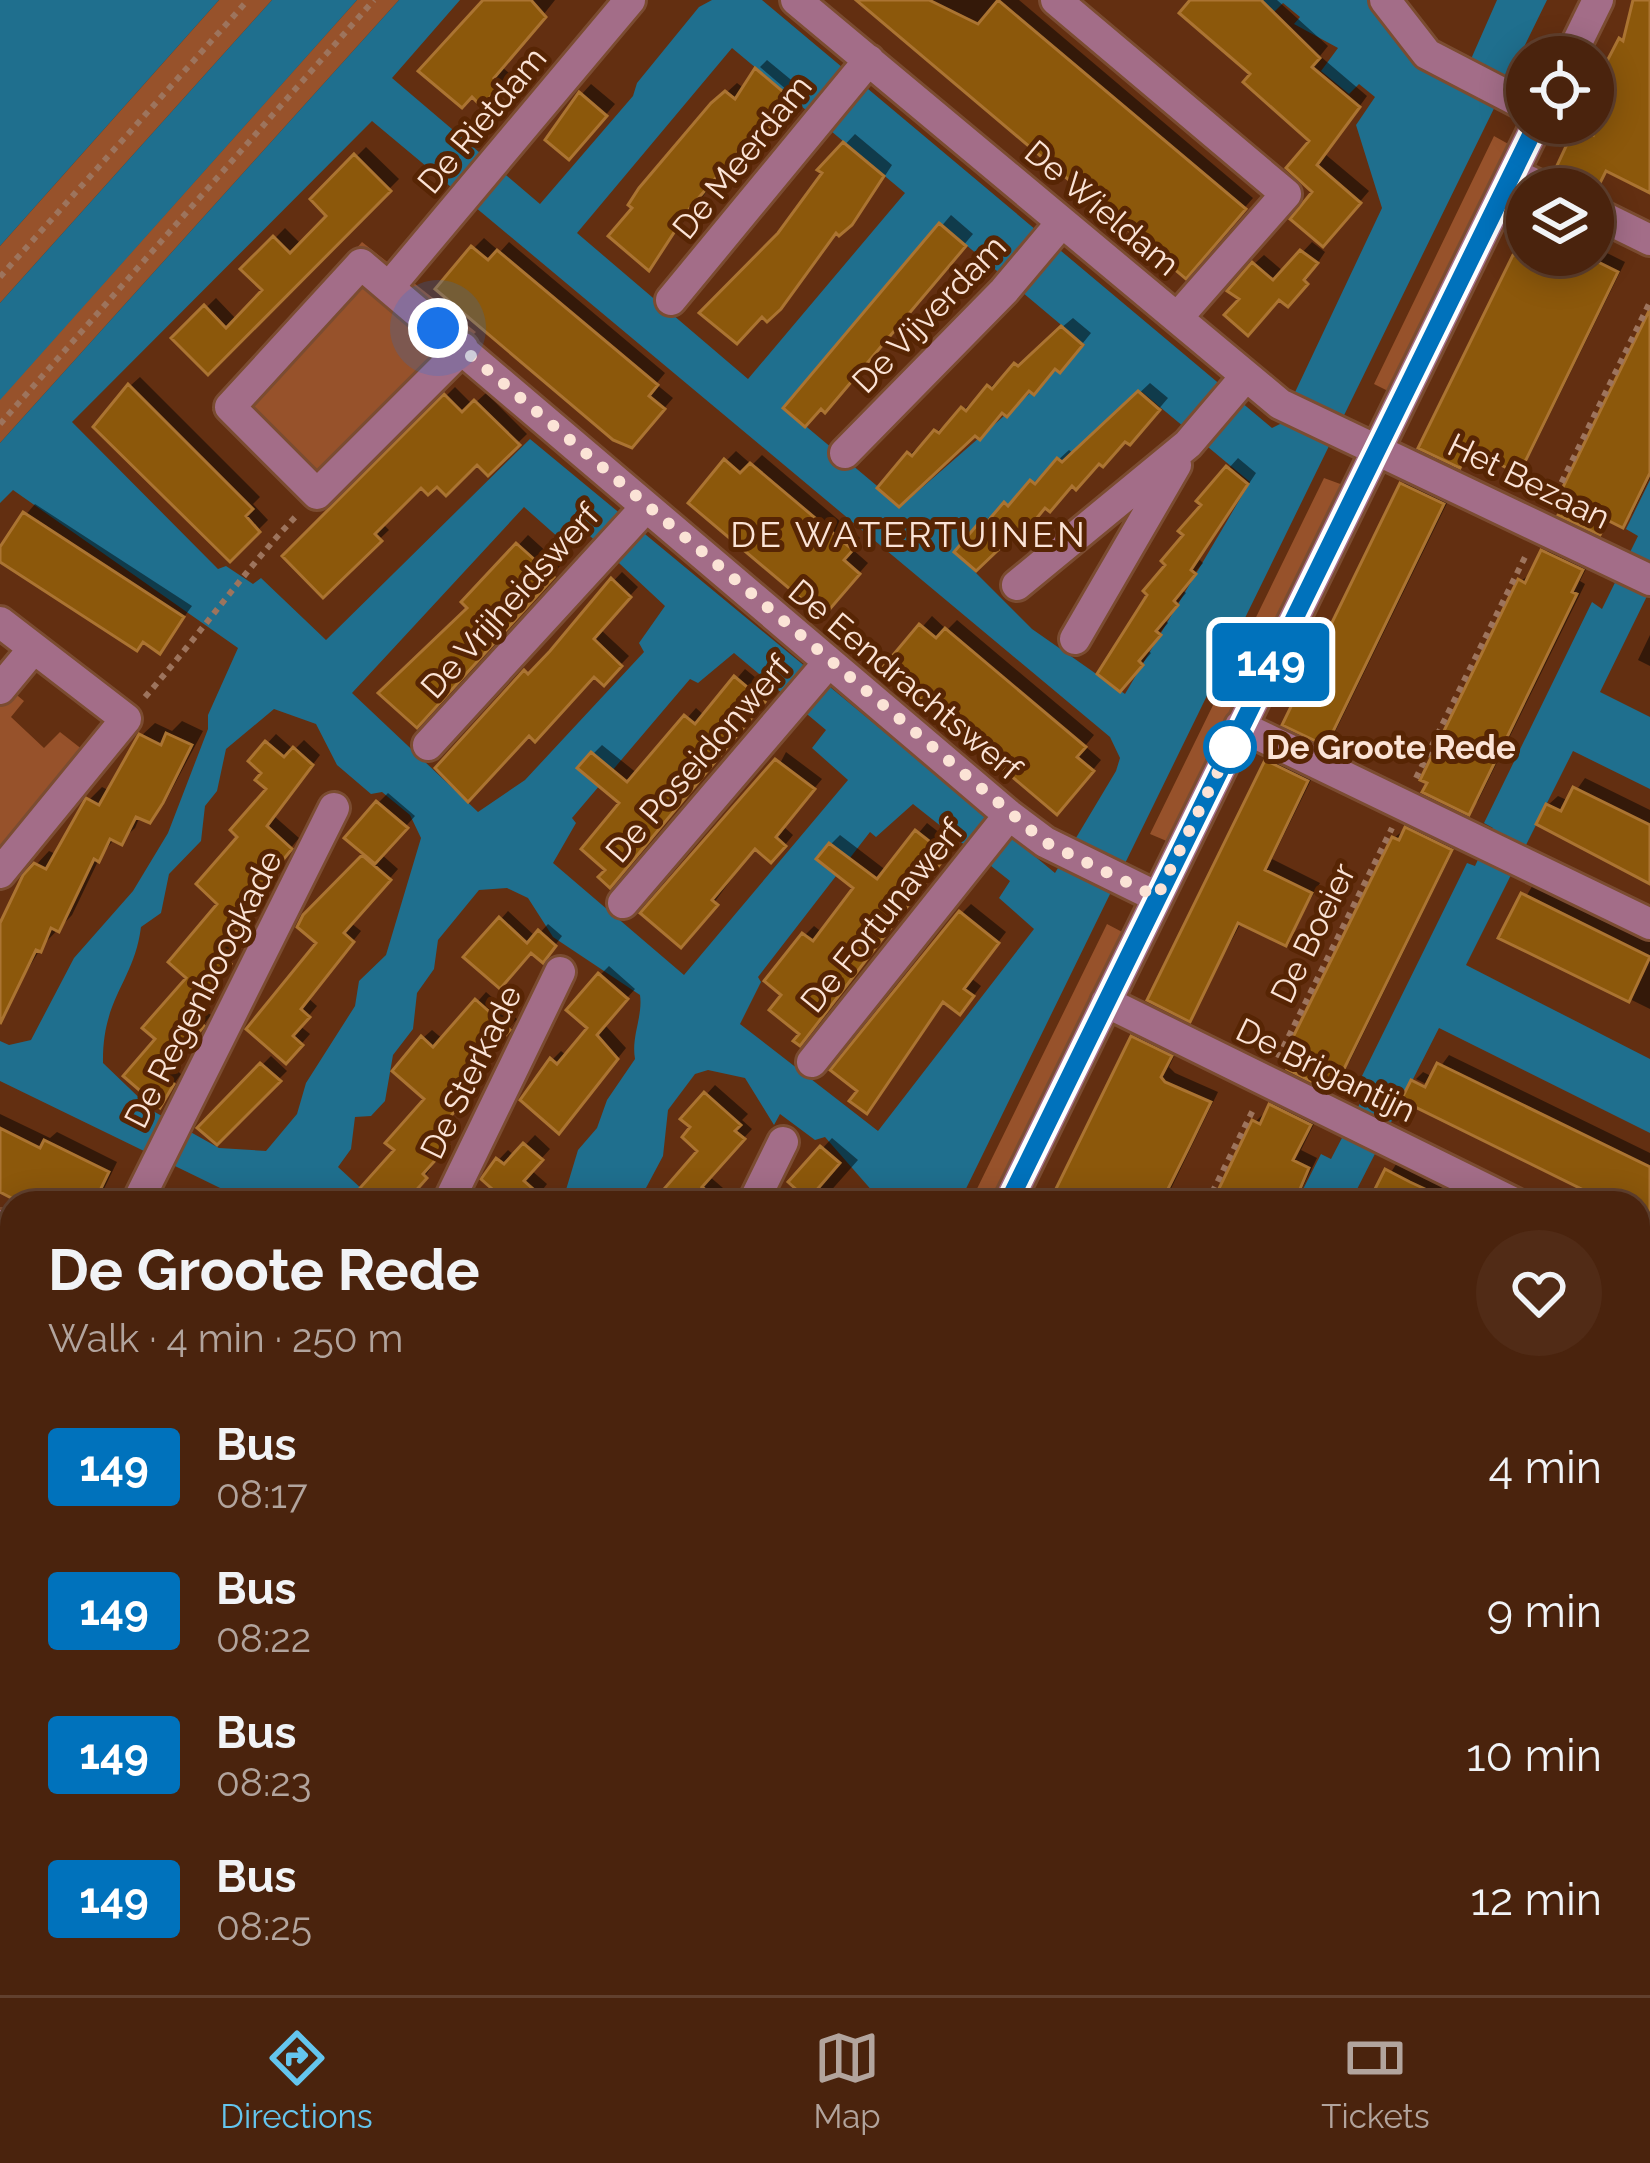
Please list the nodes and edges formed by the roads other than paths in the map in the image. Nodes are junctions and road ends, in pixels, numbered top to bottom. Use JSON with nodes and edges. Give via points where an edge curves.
{"nodes":[{"id":1,"x":630,"y":0,"type":"edge"},
{"id":2,"x":796,"y":0,"type":"edge"},
{"id":3,"x":1056,"y":0,"type":"edge"},
{"id":4,"x":1385,"y":0,"type":"edge"},
{"id":5,"x":1598,"y":0,"type":"edge"},
{"id":6,"x":1580,"y":36,"type":"edge"},
{"id":7,"x":863,"y":66,"type":"junction"},
{"id":8,"x":1506,"y":95,"type":"edge"},
{"id":9,"x":1506,"y":190,"type":"edge"},
{"id":10,"x":1614,"y":222,"type":"edge"},
{"id":11,"x":1057,"y":228,"type":"junction"},
{"id":12,"x":1650,"y":240,"type":"edge"},
{"id":13,"x":389,"y":286,"type":"junction"},
{"id":14,"x":671,"y":300,"type":"dead end"},
{"id":15,"x":1178,"y":318,"type":"junction"},
{"id":16,"x":463,"y":348,"type":"junction"},
{"id":17,"x":1241,"y":382,"type":"junction"},
{"id":18,"x":1188,"y":444,"type":"junction"},
{"id":19,"x":1376,"y":447,"type":"junction"},
{"id":20,"x":845,"y":453,"type":"dead end"},
{"id":21,"x":640,"y":512,"type":"junction"},
{"id":22,"x":1650,"y":580,"type":"edge"},
{"id":23,"x":1017,"y":585,"type":"dead end"},
{"id":24,"x":0,"y":622,"type":"edge"},
{"id":25,"x":1075,"y":639,"type":"dead end"},
{"id":26,"x":34,"y":648,"type":"junction"},
{"id":27,"x":825,"y":666,"type":"junction"},
{"id":28,"x":0,"y":689,"type":"edge"},
{"id":29,"x":1240,"y":726,"type":"junction"},
{"id":30,"x":428,"y":745,"type":"dead end"},
{"id":31,"x":334,"y":808,"type":"dead end"},
{"id":32,"x":1005,"y":819,"type":"junction"},
{"id":33,"x":0,"y":873,"type":"edge"},
{"id":34,"x":1157,"y":897,"type":"junction"},
{"id":35,"x":623,"y":903,"type":"dead end"},
{"id":36,"x":1650,"y":924,"type":"edge"},
{"id":37,"x":560,"y":972,"type":"dead end"},
{"id":38,"x":1106,"y":1002,"type":"junction"},
{"id":39,"x":812,"y":1062,"type":"dead end"},
{"id":40,"x":783,"y":1142,"type":"dead end"},
{"id":41,"x":143,"y":1191,"type":"edge"},
{"id":42,"x":454,"y":1191,"type":"edge"},
{"id":43,"x":759,"y":1191,"type":"edge"},
{"id":44,"x":1014,"y":1191,"type":"edge"},
{"id":45,"x":1490,"y":1191,"type":"edge"}],
"edges":[{"from":1,"to":13,"type":"street","name":"De Rietdam"},
{"from":2,"to":7,"type":"street","name":"De Wieldam"},
{"from":3,"to":15,"type":"street","via":[[1286,194]]},
{"from":4,"to":8,"type":"street","via":[[1427,53]]},
{"from":5,"to":6,"type":"street"},
{"from":7,"to":11,"type":"street","name":"De Wieldam"},
{"from":7,"to":14,"type":"street","name":"De Meerdam"},
{"from":9,"to":19,"type":"street"},
{"from":10,"to":12,"type":"street"},
{"from":11,"to":15,"type":"street","name":"De Wieldam"},
{"from":11,"to":20,"type":"street","name":"De Vijverdam"},
{"from":13,"to":16,"type":"street","name":"De Eendrachtswerf"},
{"from":13,"to":16,"type":"street","via":[[361,264],[230,407],[317,494]]},
{"from":15,"to":17,"type":"street","name":"De Wieldam"},
{"from":16,"to":21,"type":"street","name":"De Eendrachtswerf"},
{"from":17,"to":18,"type":"street"},
{"from":17,"to":19,"type":"street","name":"De Wieldam"},
{"from":18,"to":23,"type":"street"},
{"from":18,"to":25,"type":"street"},
{"from":19,"to":22,"type":"street","name":"Het Bezaan"},
{"from":19,"to":29,"type":"street"},
{"from":21,"to":27,"type":"street","name":"De Eendrachtswerf"},
{"from":21,"to":30,"type":"street","name":"De Vrijheidswerf"},
{"from":24,"to":26,"type":"street"},
{"from":26,"to":28,"type":"street"},
{"from":26,"to":33,"type":"street","via":[[126,718]]},
{"from":27,"to":32,"type":"street","name":"De Eendrachtswerf"},
{"from":27,"to":35,"type":"street","name":"De Poseidonwerf"},
{"from":29,"to":34,"type":"street"},
{"from":29,"to":36,"type":"street"},
{"from":31,"to":41,"type":"street","name":"De Regenboogkade"},
{"from":32,"to":34,"type":"street","name":"De Eendrachtswerf"},
{"from":32,"to":39,"type":"street","name":"De Fortunawerf"},
{"from":34,"to":38,"type":"street"},
{"from":37,"to":42,"type":"street","name":"De Sterkade"},
{"from":38,"to":44,"type":"street"},
{"from":38,"to":45,"type":"street","name":"De Brigantijn"},
{"from":40,"to":43,"type":"street"}]}
